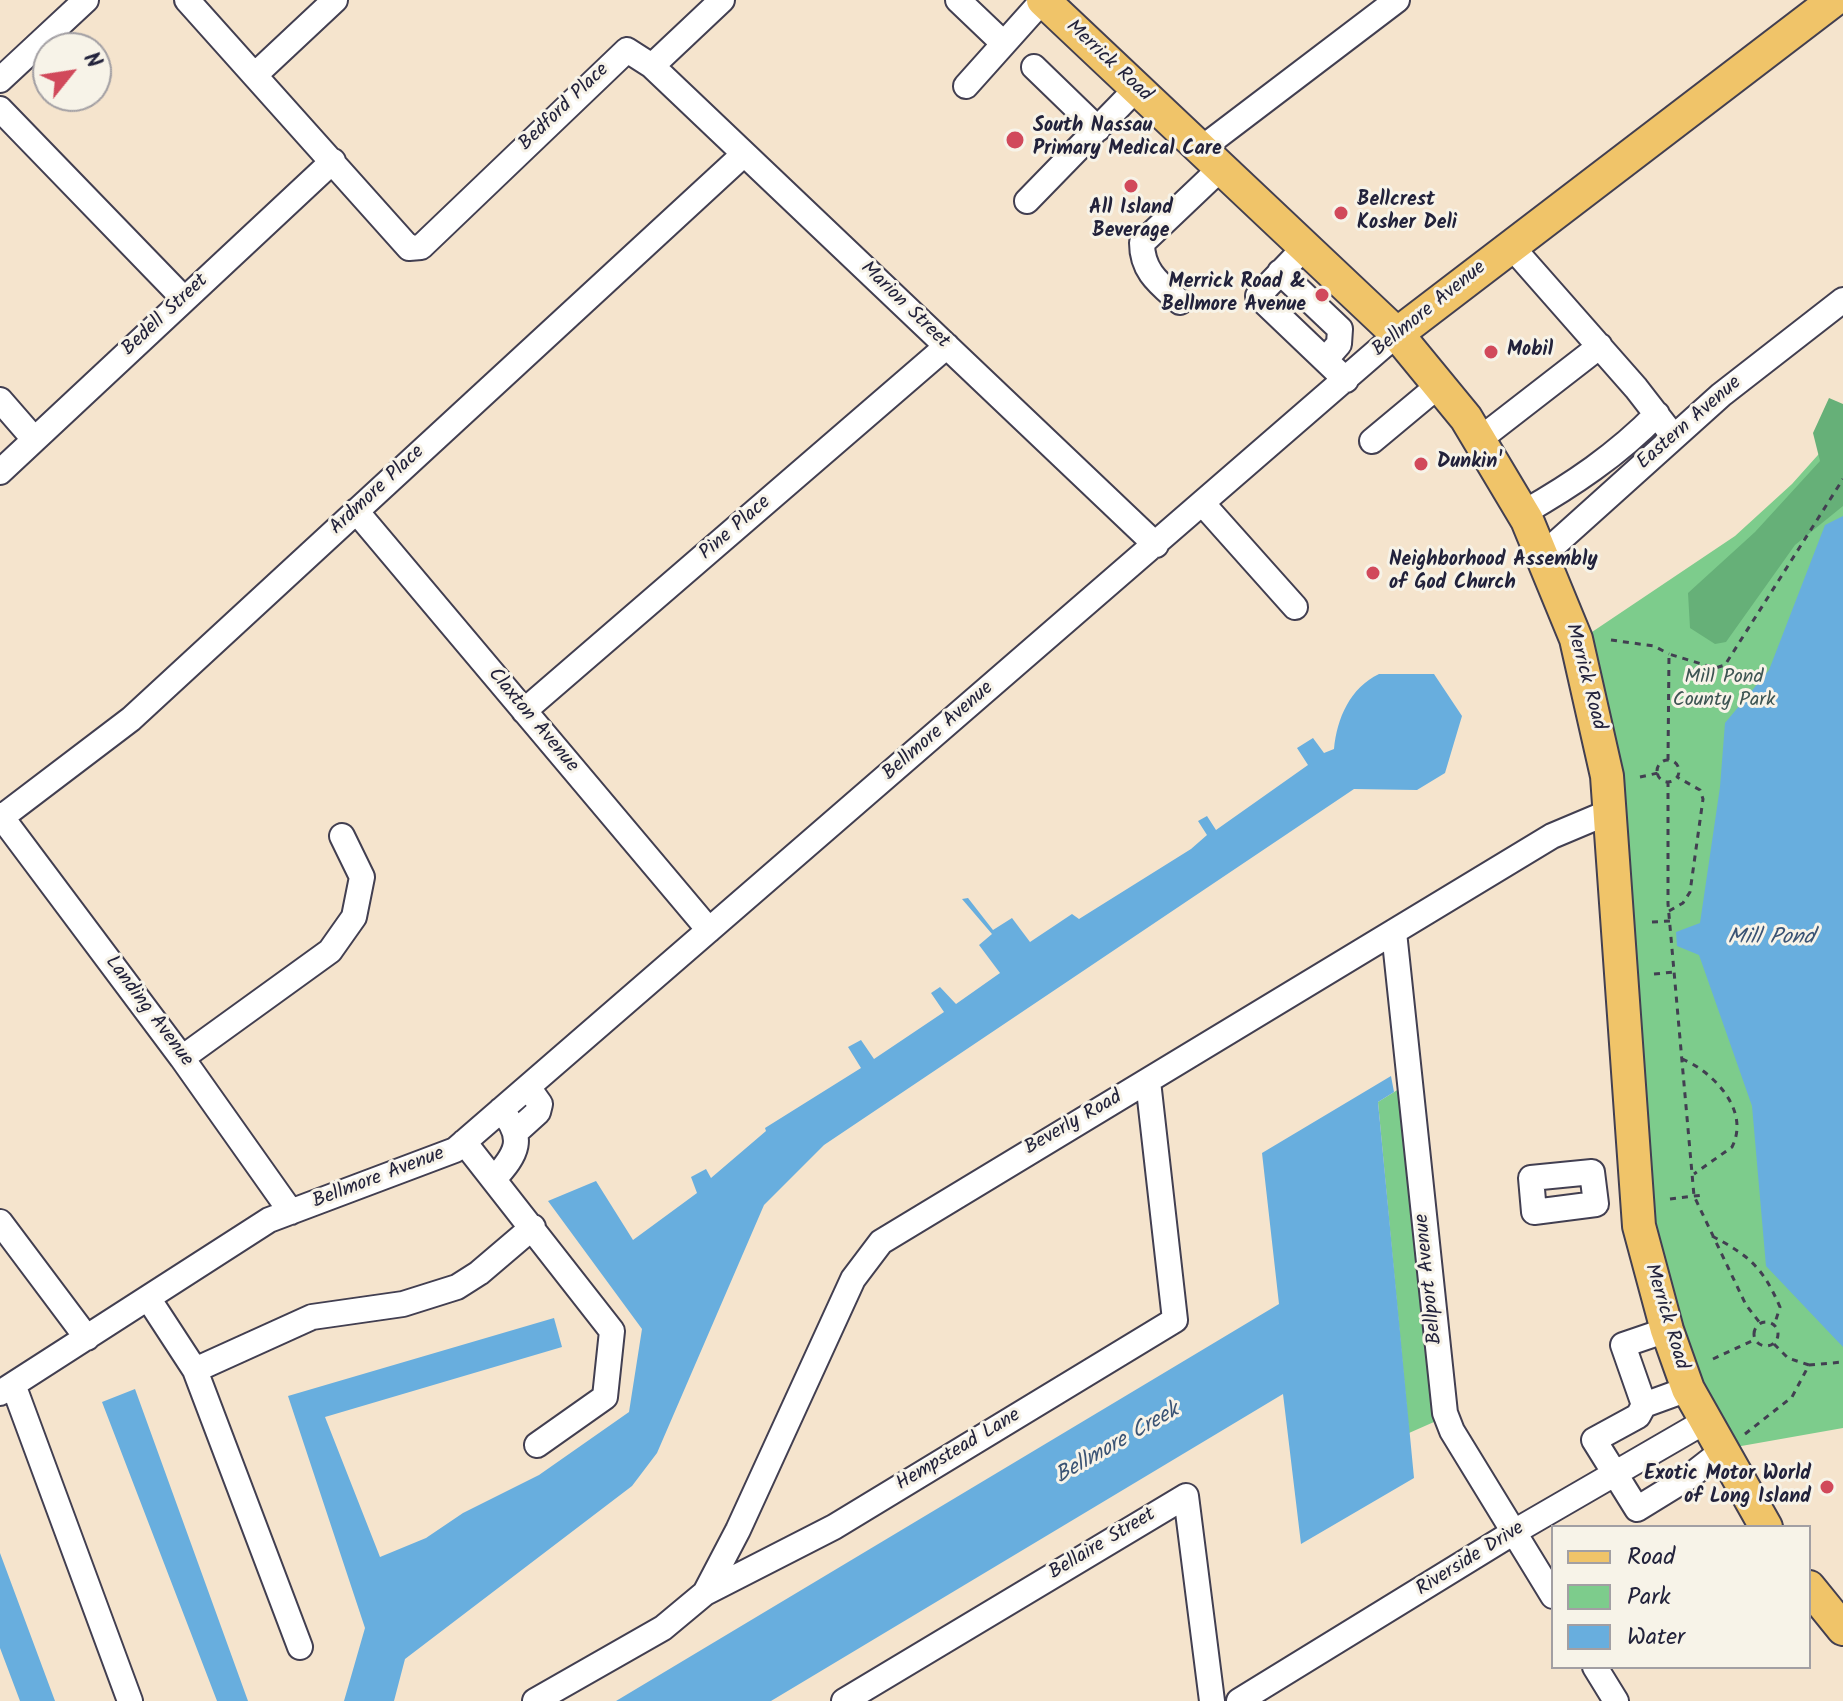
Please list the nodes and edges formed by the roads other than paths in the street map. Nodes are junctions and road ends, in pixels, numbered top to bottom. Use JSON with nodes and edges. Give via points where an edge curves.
{"nodes":[{"id":1,"x":86,"y":0,"type":"edge"},
{"id":2,"x":187,"y":0,"type":"edge"},
{"id":3,"x":335,"y":0,"type":"edge"},
{"id":4,"x":722,"y":0,"type":"edge"},
{"id":5,"x":958,"y":0,"type":"edge"},
{"id":6,"x":1043,"y":0,"type":"edge"},
{"id":7,"x":1397,"y":0,"type":"edge"},
{"id":8,"x":1834,"y":0,"type":"edge"},
{"id":9,"x":1002,"y":42,"type":"junction"},
{"id":10,"x":652,"y":66,"type":"junction"},
{"id":11,"x":1034,"y":67,"type":"dead end"},
{"id":12,"x":256,"y":74,"type":"junction"},
{"id":13,"x":0,"y":80,"type":"edge"},
{"id":14,"x":966,"y":86,"type":"dead end"},
{"id":15,"x":1137,"y":88,"type":"junction"},
{"id":16,"x":0,"y":109,"type":"edge"},
{"id":17,"x":1098,"y":129,"type":"junction"},
{"id":18,"x":744,"y":154,"type":"junction"},
{"id":19,"x":1211,"y":159,"type":"junction"},
{"id":20,"x":333,"y":161,"type":"junction"},
{"id":21,"x":1027,"y":201,"type":"dead end"},
{"id":22,"x":1511,"y":246,"type":"junction"},
{"id":23,"x":1305,"y":247,"type":"junction"},
{"id":24,"x":1280,"y":272,"type":"junction"},
{"id":25,"x":1357,"y":295,"type":"junction"},
{"id":26,"x":184,"y":299,"type":"junction"},
{"id":27,"x":1843,"y":300,"type":"edge"},
{"id":28,"x":1180,"y":302,"type":"dead end"},
{"id":29,"x":1310,"y":320,"type":"junction"},
{"id":30,"x":1397,"y":334,"type":"junction"},
{"id":31,"x":947,"y":346,"type":"junction"},
{"id":32,"x":1600,"y":346,"type":"junction"},
{"id":33,"x":1346,"y":380,"type":"junction"},
{"id":34,"x":1438,"y":386,"type":"junction"},
{"id":35,"x":0,"y":400,"type":"edge"},
{"id":36,"x":1657,"y":414,"type":"junction"},
{"id":37,"x":1674,"y":437,"type":"junction"},
{"id":38,"x":34,"y":439,"type":"junction"},
{"id":39,"x":1480,"y":439,"type":"junction"},
{"id":40,"x":1372,"y":441,"type":"dead end"},
{"id":41,"x":0,"y":472,"type":"edge"},
{"id":42,"x":1203,"y":504,"type":"junction"},
{"id":43,"x":356,"y":511,"type":"junction"},
{"id":44,"x":1523,"y":513,"type":"junction"},
{"id":45,"x":1156,"y":545,"type":"junction"},
{"id":46,"x":1543,"y":555,"type":"junction"},
{"id":47,"x":1295,"y":607,"type":"dead end"},
{"id":48,"x":524,"y":711,"type":"junction"},
{"id":49,"x":1609,"y":812,"type":"junction"},
{"id":50,"x":1,"y":816,"type":"edge"},
{"id":51,"x":342,"y":836,"type":"dead end"},
{"id":52,"x":709,"y":930,"type":"junction"},
{"id":53,"x":1394,"y":932,"type":"junction"},
{"id":54,"x":182,"y":1058,"type":"junction"},
{"id":55,"x":1148,"y":1081,"type":"junction"},
{"id":56,"x":528,"y":1087,"type":"junction"},
{"id":57,"x":501,"y":1110,"type":"junction"},
{"id":58,"x":517,"y":1131,"type":"junction"},
{"id":59,"x":464,"y":1142,"type":"junction"},
{"id":60,"x":494,"y":1179,"type":"junction"},
{"id":61,"x":1593,"y":1180,"type":"junction"},
{"id":62,"x":1636,"y":1181,"type":"junction"},
{"id":63,"x":291,"y":1212,"type":"junction"},
{"id":64,"x":0,"y":1222,"type":"edge"},
{"id":65,"x":533,"y":1227,"type":"junction"},
{"id":66,"x":148,"y":1298,"type":"junction"},
{"id":67,"x":1667,"y":1330,"type":"junction"},
{"id":68,"x":87,"y":1338,"type":"junction"},
{"id":69,"x":195,"y":1370,"type":"junction"},
{"id":70,"x":1688,"y":1389,"type":"junction"},
{"id":71,"x":7,"y":1390,"type":"edge"},
{"id":72,"x":1641,"y":1410,"type":"junction"},
{"id":73,"x":1704,"y":1422,"type":"junction"},
{"id":74,"x":1733,"y":1443,"type":"junction"},
{"id":75,"x":537,"y":1445,"type":"dead end"},
{"id":76,"x":1657,"y":1449,"type":"junction"},
{"id":77,"x":1614,"y":1474,"type":"junction"},
{"id":78,"x":1765,"y":1525,"type":"edge"},
{"id":79,"x":1514,"y":1532,"type":"junction"},
{"id":80,"x":1811,"y":1589,"type":"edge"},
{"id":81,"x":705,"y":1593,"type":"junction"},
{"id":82,"x":1551,"y":1593,"type":"edge"},
{"id":83,"x":1843,"y":1629,"type":"edge"},
{"id":84,"x":300,"y":1647,"type":"dead end"},
{"id":85,"x":1596,"y":1669,"type":"edge"},
{"id":86,"x":130,"y":1701,"type":"edge"},
{"id":87,"x":535,"y":1701,"type":"edge"},
{"id":88,"x":844,"y":1701,"type":"edge"},
{"id":89,"x":1212,"y":1701,"type":"edge"},
{"id":90,"x":1239,"y":1701,"type":"edge"},
{"id":91,"x":1616,"y":1701,"type":"edge"}],
"edges":[{"from":1,"to":13,"type":"street"},
{"from":2,"to":12,"type":"street"},
{"from":3,"to":12,"type":"street"},
{"from":4,"to":10,"type":"street"},
{"from":5,"to":9,"type":"street"},
{"from":6,"to":9,"type":"street"},
{"from":6,"to":15,"type":"main road","name":"Merrick Road"},
{"from":7,"to":19,"type":"street"},
{"from":8,"to":22,"type":"main road","name":"Bellmore Avenue"},
{"from":9,"to":14,"type":"street"},
{"from":10,"to":18,"type":"street","name":"Marion Street"},
{"from":10,"to":20,"type":"street","name":"Bedford Place","via":[[627,50],[421,247],[409,248]]},
{"from":11,"to":17,"type":"street"},
{"from":12,"to":20,"type":"street"},
{"from":15,"to":17,"type":"street"},
{"from":15,"to":19,"type":"main road","name":"Merrick Road"},
{"from":16,"to":26,"type":"street"},
{"from":17,"to":21,"type":"street"},
{"from":18,"to":31,"type":"street","name":"Marion Street"},
{"from":18,"to":43,"type":"street","name":"Ardmore Place"},
{"from":19,"to":23,"type":"main road","name":"Merrick Road"},
{"from":19,"to":28,"type":"street","via":[[1142,243],[1151,276]]},
{"from":20,"to":26,"type":"street","name":"Bedell Street"},
{"from":22,"to":30,"type":"main road","name":"Bellmore Avenue"},
{"from":22,"to":32,"type":"street"},
{"from":23,"to":24,"type":"street"},
{"from":23,"to":25,"type":"main road","name":"Merrick Road"},
{"from":24,"to":29,"type":"street"},
{"from":24,"to":29,"type":"street","via":[[1258,296]]},
{"from":25,"to":29,"type":"street"},
{"from":25,"to":30,"type":"main road","name":"Merrick Road"},
{"from":26,"to":38,"type":"street","name":"Bedell Street"},
{"from":27,"to":37,"type":"street","name":"Eastern Avenue"},
{"from":29,"to":33,"type":"street","via":[[1341,336],[1325,360]]},
{"from":30,"to":33,"type":"street","name":"Bellmore Avenue"},
{"from":30,"to":34,"type":"main road","name":"Merrick Road"},
{"from":31,"to":45,"type":"street","name":"Marion Street"},
{"from":31,"to":48,"type":"street","name":"Pine Place"},
{"from":32,"to":36,"type":"street"},
{"from":32,"to":39,"type":"street"},
{"from":33,"to":42,"type":"street","name":"Bellmore Avenue"},
{"from":34,"to":39,"type":"main road","name":"Merrick Road"},
{"from":34,"to":40,"type":"street"},
{"from":35,"to":38,"type":"street"},
{"from":36,"to":37,"type":"street"},
{"from":36,"to":44,"type":"street","via":[[1573,485]]},
{"from":37,"to":46,"type":"street","name":"Eastern Avenue"},
{"from":38,"to":41,"type":"street","name":"Bedell Street"},
{"from":39,"to":44,"type":"main road","name":"Merrick Road"},
{"from":42,"to":45,"type":"street","name":"Bellmore Avenue"},
{"from":42,"to":47,"type":"street"},
{"from":43,"to":48,"type":"street","name":"Claxton Avenue"},
{"from":43,"to":50,"type":"street","name":"Ardmore Place","via":[[131,719]]},
{"from":44,"to":46,"type":"main road","name":"Merrick Road"},
{"from":45,"to":52,"type":"street","name":"Bellmore Avenue"},
{"from":46,"to":49,"type":"main road","name":"Merrick Road","via":[[1576,639],[1600,734]]},
{"from":48,"to":52,"type":"street","name":"Claxton Avenue"},
{"from":49,"to":53,"type":"street","name":"Beverly Road","via":[[1552,836]]},
{"from":49,"to":62,"type":"main road","name":"Merrick Road"},
{"from":50,"to":54,"type":"street","name":"Landing Avenue"},
{"from":51,"to":54,"type":"street","via":[[362,877],[354,917],[346,929],[330,951]]},
{"from":52,"to":56,"type":"street","name":"Bellmore Avenue"},
{"from":53,"to":55,"type":"street","name":"Beverly Road"},
{"from":53,"to":79,"type":"street","name":"Bellport Avenue","via":[[1445,1413]]},
{"from":54,"to":63,"type":"street","name":"Landing Avenue"},
{"from":55,"to":81,"type":"street","name":"Beverly Road","via":[[899,1228],[865,1259]]},
{"from":55,"to":81,"type":"street","name":"Hempstead Lane","via":[[1175,1320],[834,1527]]},
{"from":56,"to":57,"type":"street","name":"Bellmore Avenue"},
{"from":56,"to":58,"type":"street","via":[[540,1104],[538,1112]]},
{"from":57,"to":58,"type":"street"},
{"from":57,"to":59,"type":"street","name":"Bellmore Avenue"},
{"from":58,"to":60,"type":"street","via":[[515,1156]]},
{"from":59,"to":60,"type":"street"},
{"from":59,"to":63,"type":"street","name":"Bellmore Avenue","via":[[431,1162]]},
{"from":60,"to":65,"type":"street"},
{"from":61,"to":61,"type":"street","via":[[1596,1204],[1534,1212],[1531,1178]]},
{"from":61,"to":62,"type":"street"},
{"from":62,"to":67,"type":"main road","name":"Merrick Road","via":[[1639,1226]]},
{"from":63,"to":66,"type":"street","name":"Bellmore Avenue","via":[[258,1226]]},
{"from":64,"to":68,"type":"street"},
{"from":65,"to":69,"type":"street","via":[[457,1287],[403,1304],[312,1317]]},
{"from":65,"to":75,"type":"street","via":[[612,1331],[605,1397]]},
{"from":66,"to":68,"type":"street","name":"Bellmore Avenue"},
{"from":66,"to":69,"type":"street"},
{"from":67,"to":70,"type":"main road","name":"Merrick Road"},
{"from":67,"to":72,"type":"street","via":[[1623,1345]]},
{"from":68,"to":71,"type":"street","name":"Bellmore Avenue"},
{"from":69,"to":84,"type":"street"},
{"from":70,"to":72,"type":"street"},
{"from":70,"to":73,"type":"main road","name":"Merrick Road"},
{"from":71,"to":86,"type":"street"},
{"from":72,"to":76,"type":"street"},
{"from":72,"to":77,"type":"street","via":[[1594,1440]]},
{"from":73,"to":74,"type":"main road","name":"Merrick Road"},
{"from":73,"to":76,"type":"street","name":"Riverside Drive"},
{"from":74,"to":77,"type":"street","via":[[1637,1509]]},
{"from":74,"to":78,"type":"main road","name":"Merrick Road"},
{"from":76,"to":77,"type":"street","name":"Riverside Drive"},
{"from":77,"to":79,"type":"street","name":"Riverside Drive"},
{"from":79,"to":82,"type":"street","name":"Bellport Avenue"},
{"from":79,"to":90,"type":"street","name":"Riverside Drive"},
{"from":80,"to":83,"type":"main road"},
{"from":81,"to":87,"type":"street","name":"Hempstead Lane","via":[[663,1628]]},
{"from":85,"to":91,"type":"street"},
{"from":88,"to":89,"type":"street","name":"Bellaire Street","via":[[1186,1496]]}]}
